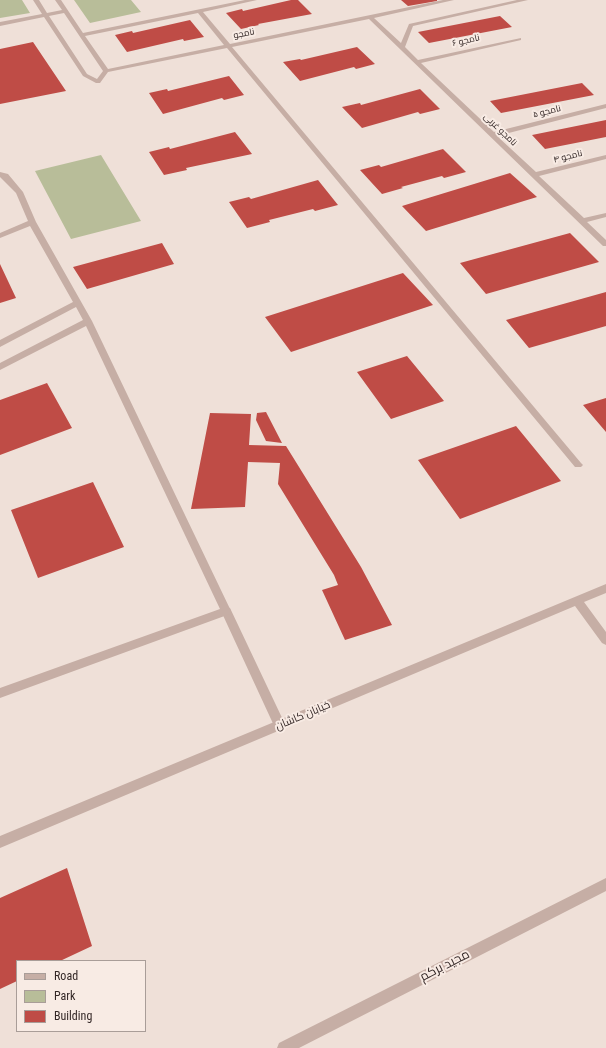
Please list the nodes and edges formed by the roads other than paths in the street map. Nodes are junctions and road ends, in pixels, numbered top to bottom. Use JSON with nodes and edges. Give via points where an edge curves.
{"nodes":[{"id":1,"x":36,"y":0,"type":"edge"},
{"id":2,"x":58,"y":0,"type":"edge"},
{"id":3,"x":254,"y":0,"type":"edge"},
{"id":4,"x":451,"y":0,"type":"edge"},
{"id":5,"x":525,"y":0,"type":"edge"},
{"id":6,"x":199,"y":11,"type":"junction"},
{"id":7,"x":66,"y":12,"type":"junction"},
{"id":8,"x":46,"y":15,"type":"junction"},
{"id":9,"x":370,"y":17,"type":"junction"},
{"id":10,"x":0,"y":24,"type":"edge"},
{"id":11,"x":81,"y":34,"type":"junction"},
{"id":12,"x":519,"y":39,"type":"dead end"},
{"id":13,"x":230,"y":46,"type":"junction"},
{"id":14,"x":402,"y":47,"type":"junction"},
{"id":15,"x":416,"y":62,"type":"junction"},
{"id":16,"x":106,"y":71,"type":"junction"},
{"id":17,"x":606,"y":106,"type":"edge"},
{"id":18,"x":492,"y":135,"type":"junction"},
{"id":19,"x":606,"y":157,"type":"edge"},
{"id":20,"x":0,"y":174,"type":"edge"},
{"id":21,"x":534,"y":175,"type":"junction"},
{"id":22,"x":606,"y":215,"type":"edge"},
{"id":23,"x":582,"y":221,"type":"junction"},
{"id":24,"x":32,"y":222,"type":"junction"},
{"id":25,"x":0,"y":236,"type":"edge"},
{"id":26,"x":606,"y":244,"type":"edge"},
{"id":27,"x":78,"y":303,"type":"junction"},
{"id":28,"x":88,"y":321,"type":"junction"},
{"id":29,"x":0,"y":344,"type":"edge"},
{"id":30,"x":0,"y":367,"type":"edge"},
{"id":31,"x":578,"y":465,"type":"dead end"},
{"id":32,"x":606,"y":588,"type":"edge"},
{"id":33,"x":577,"y":601,"type":"junction"},
{"id":34,"x":226,"y":612,"type":"junction"},
{"id":35,"x":606,"y":640,"type":"edge"},
{"id":36,"x":0,"y":693,"type":"edge"},
{"id":37,"x":280,"y":726,"type":"junction"},
{"id":38,"x":0,"y":842,"type":"edge"},
{"id":39,"x":606,"y":884,"type":"edge"},
{"id":40,"x":284,"y":1048,"type":"edge"}],
"edges":[{"from":1,"to":8,"type":"street"},
{"from":2,"to":7,"type":"street"},
{"from":3,"to":6,"type":"street"},
{"from":4,"to":9,"type":"street","name":"نامجو"},
{"from":5,"to":14,"type":"street","via":[[411,25]]},
{"from":6,"to":11,"type":"street"},
{"from":6,"to":13,"type":"street"},
{"from":7,"to":8,"type":"street"},
{"from":7,"to":11,"type":"street"},
{"from":8,"to":10,"type":"street"},
{"from":8,"to":16,"type":"street","name":"نامجو","via":[[85,75],[98,82]]},
{"from":9,"to":13,"type":"street","name":"نامجو"},
{"from":9,"to":14,"type":"street","name":"نامجو غربی"},
{"from":11,"to":16,"type":"street"},
{"from":12,"to":15,"type":"street","name":"نامجو ۶"},
{"from":13,"to":16,"type":"street","name":"نامجو"},
{"from":13,"to":31,"type":"street"},
{"from":14,"to":15,"type":"street","name":"نامجو غربی"},
{"from":15,"to":18,"type":"street","name":"نامجو غربی"},
{"from":17,"to":18,"type":"street","name":"نامجو ۵"},
{"from":18,"to":21,"type":"street","name":"نامجو غربی"},
{"from":19,"to":21,"type":"street","name":"نامجو ۴"},
{"from":20,"to":24,"type":"street","via":[[19,192]]},
{"from":21,"to":23,"type":"street","name":"نامجو غربی"},
{"from":22,"to":23,"type":"street"},
{"from":23,"to":26,"type":"street","name":"نامجو غربی"},
{"from":24,"to":25,"type":"street"},
{"from":24,"to":27,"type":"street"},
{"from":27,"to":28,"type":"street"},
{"from":27,"to":29,"type":"street"},
{"from":28,"to":30,"type":"street"},
{"from":28,"to":34,"type":"street"},
{"from":32,"to":33,"type":"street","name":"خیابان کاشان"},
{"from":33,"to":35,"type":"street"},
{"from":33,"to":37,"type":"street","name":"خیابان کاشان"},
{"from":34,"to":36,"type":"street"},
{"from":34,"to":37,"type":"street"},
{"from":37,"to":38,"type":"street","name":"خیابان کاشان"},
{"from":39,"to":40,"type":"street","name":"مجید برکم"}]}
